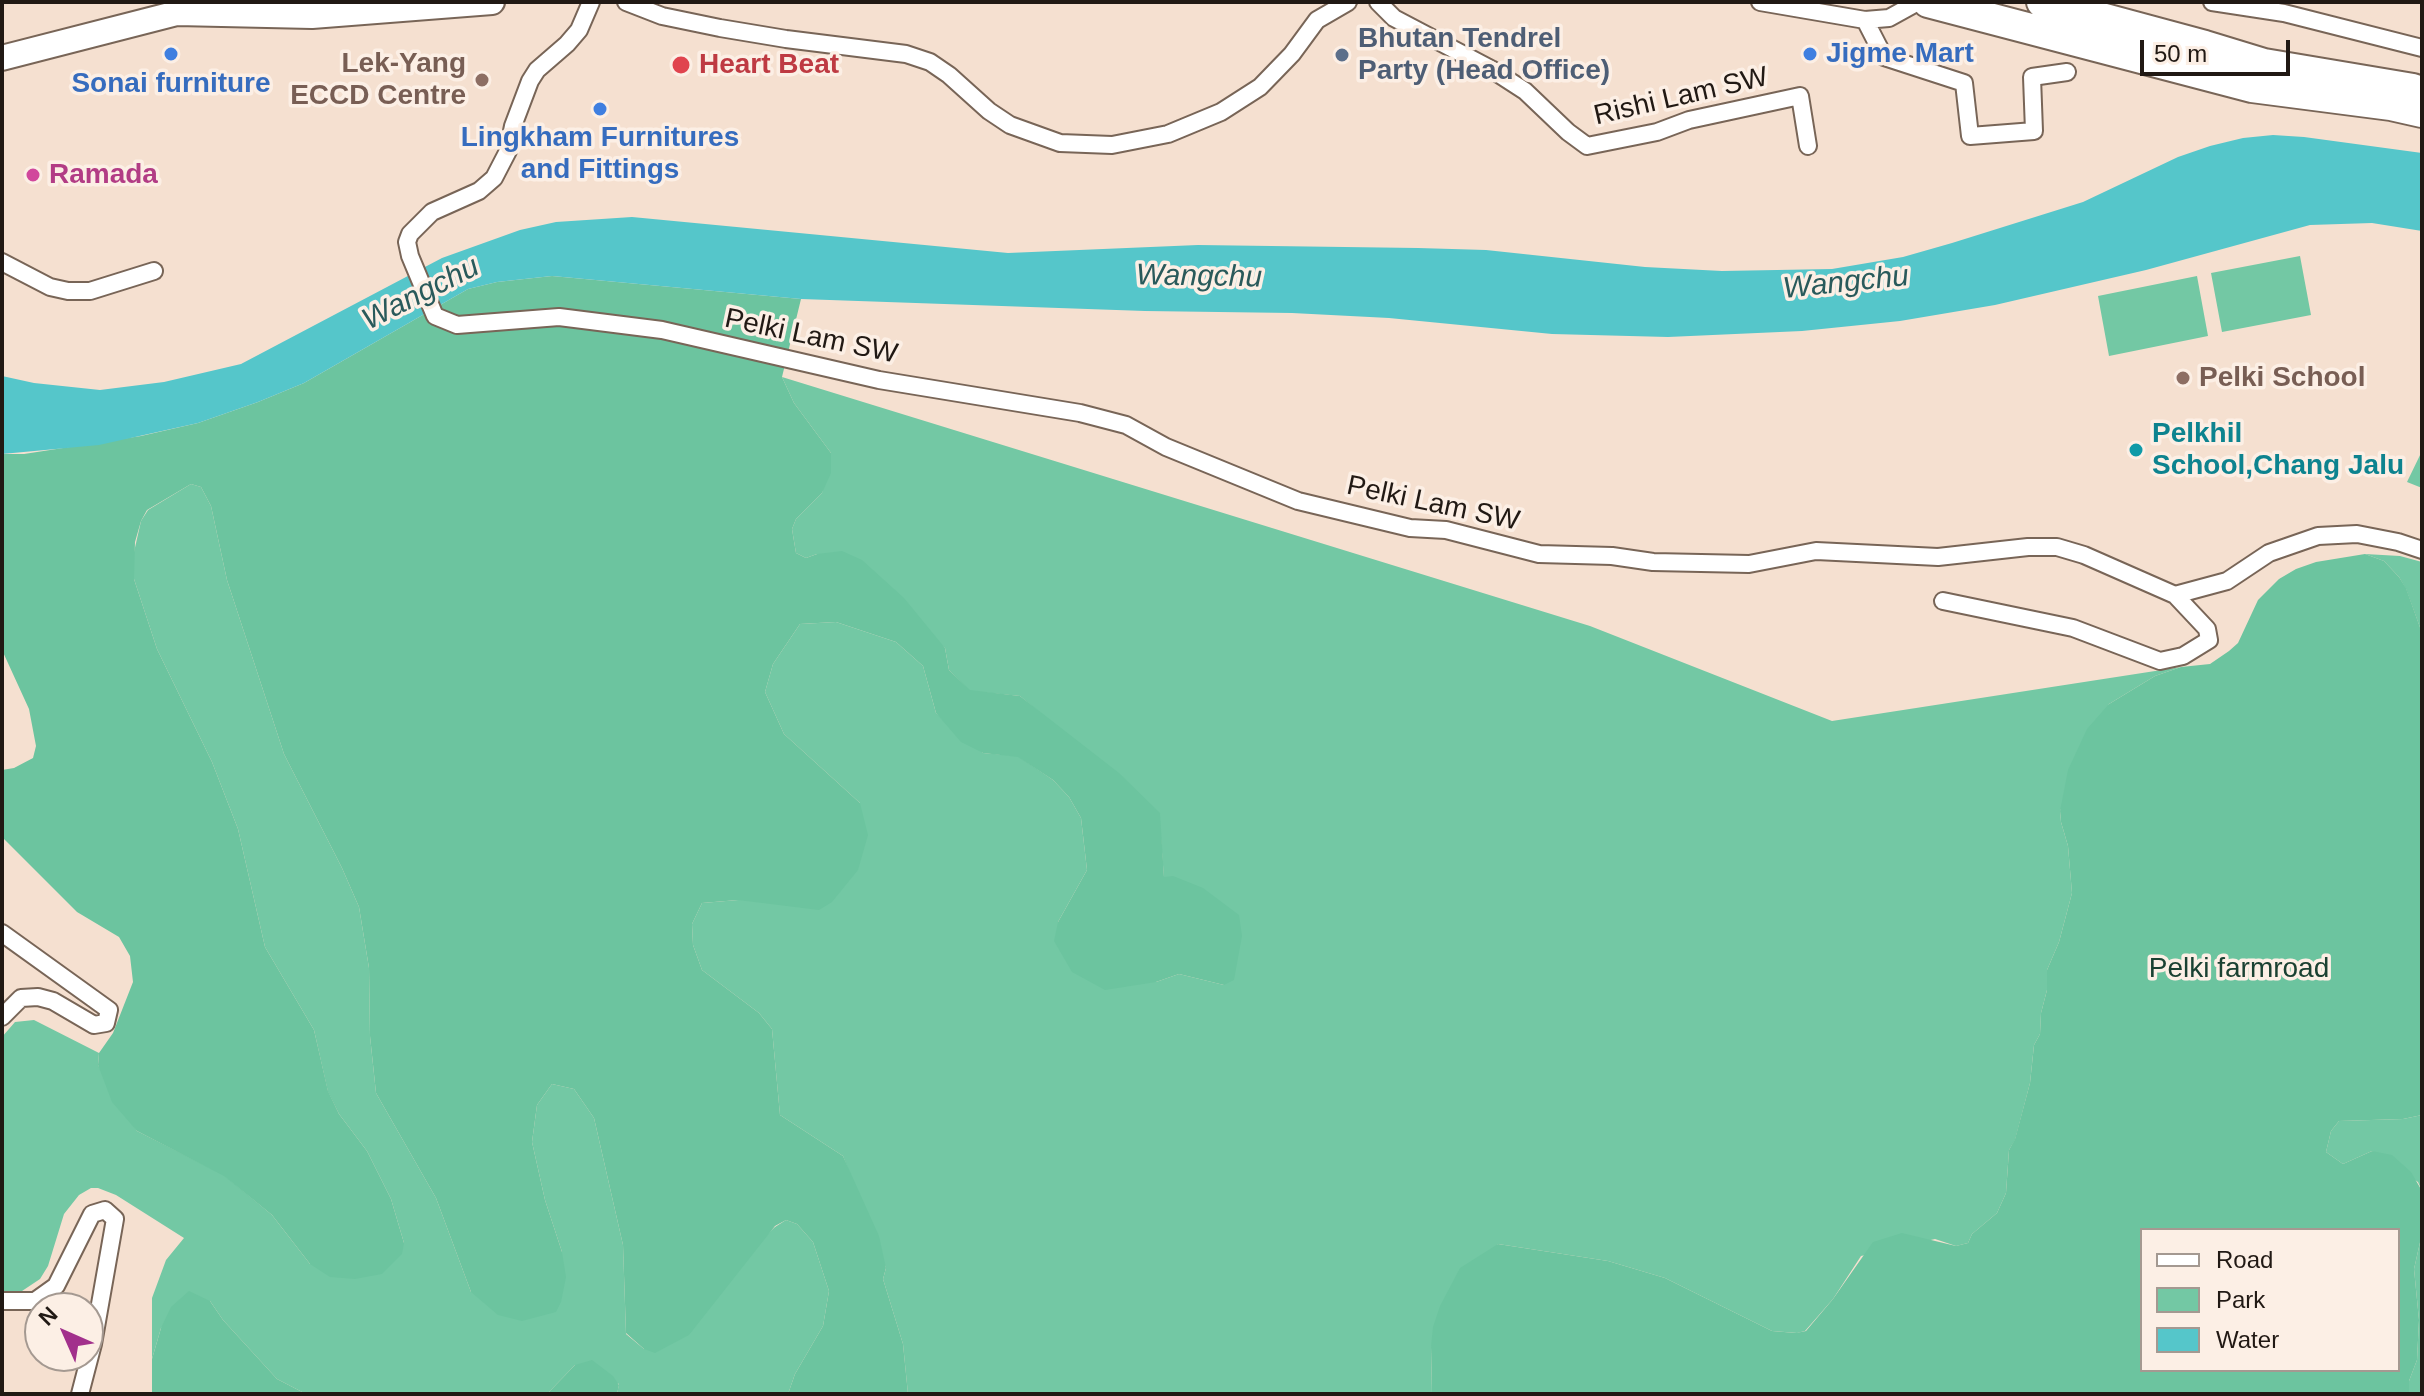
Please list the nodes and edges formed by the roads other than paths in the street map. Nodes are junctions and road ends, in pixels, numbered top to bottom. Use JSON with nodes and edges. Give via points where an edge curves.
{"nodes":[{"id":1,"x":492,"y":2,"type":"edge"},
{"id":2,"x":591,"y":2,"type":"edge"},
{"id":3,"x":626,"y":2,"type":"edge"},
{"id":4,"x":1348,"y":2,"type":"edge"},
{"id":5,"x":1378,"y":2,"type":"edge"},
{"id":6,"x":1760,"y":2,"type":"edge"},
{"id":7,"x":1918,"y":2,"type":"edge"},
{"id":8,"x":1928,"y":2,"type":"edge"},
{"id":9,"x":2042,"y":2,"type":"edge"},
{"id":10,"x":2212,"y":2,"type":"edge"},
{"id":11,"x":1865,"y":20,"type":"junction"},
{"id":12,"x":2422,"y":48,"type":"edge"},
{"id":13,"x":2,"y":58,"type":"edge"},
{"id":14,"x":2067,"y":72,"type":"dead end"},
{"id":15,"x":2422,"y":91,"type":"edge"},
{"id":16,"x":2422,"y":112,"type":"edge"},
{"id":17,"x":1808,"y":146,"type":"dead end"},
{"id":18,"x":2,"y":262,"type":"edge"},
{"id":19,"x":154,"y":271,"type":"dead end"},
{"id":20,"x":2422,"y":550,"type":"edge"},
{"id":21,"x":2175,"y":595,"type":"junction"},
{"id":22,"x":1943,"y":601,"type":"dead end"},
{"id":23,"x":2,"y":933,"type":"edge"},
{"id":24,"x":2,"y":1017,"type":"edge"},
{"id":25,"x":2,"y":1301,"type":"edge"},
{"id":26,"x":80,"y":1394,"type":"edge"}],
"edges":[{"from":1,"to":13,"type":"street","via":[[312,16],[177,13]]},
{"from":2,"to":21,"type":"street","name":"Pelki Lam SW","via":[[579,30],[530,81],[494,178],[479,191],[432,212],[407,242],[435,316],[457,325],[559,317],[662,330],[879,380],[1080,413],[1126,425],[1298,501],[1539,554],[1749,564],[1816,551],[1938,557],[2057,547]]},
{"from":3,"to":4,"type":"street","via":[[720,28],[906,54],[930,62],[1010,125],[1060,143],[1112,145],[1168,134],[1221,112],[1260,87],[1317,20]]},
{"from":5,"to":17,"type":"street","name":"Rishi Lam SW","via":[[1394,18],[1525,91],[1587,146],[1800,96]]},
{"from":6,"to":11,"type":"street"},
{"from":7,"to":11,"type":"street","via":[[1889,18]]},
{"from":8,"to":16,"type":"highway","via":[[2252,87]]},
{"from":9,"to":15,"type":"highway","via":[[2264,64]]},
{"from":10,"to":12,"type":"street","via":[[2284,13]]},
{"from":11,"to":14,"type":"street","via":[[1884,57],[1964,83],[1970,136],[2034,131],[2032,77]]},
{"from":18,"to":19,"type":"street","via":[[68,291],[90,291]]},
{"from":20,"to":21,"type":"street","via":[[2357,534],[2318,536],[2269,553],[2227,581]]},
{"from":21,"to":22,"type":"street","via":[[2207,629],[2209,640],[2183,656],[2160,661],[2073,628]]},
{"from":23,"to":24,"type":"street","via":[[109,1010],[106,1023],[94,1025],[53,1001],[21,998]]},
{"from":25,"to":26,"type":"street","via":[[35,1301],[56,1286],[92,1214],[105,1210],[115,1219]]}]}
